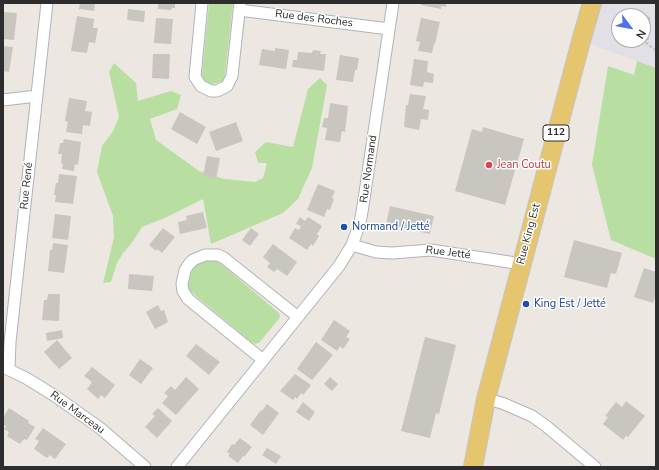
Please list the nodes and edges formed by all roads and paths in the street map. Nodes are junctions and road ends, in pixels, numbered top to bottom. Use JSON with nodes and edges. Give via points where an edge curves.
{"nodes":[{"id":1,"x":47,"y":3,"type":"edge"},
{"id":2,"x":202,"y":3,"type":"edge"},
{"id":3,"x":393,"y":3,"type":"edge"},
{"id":4,"x":592,"y":3,"type":"edge"},
{"id":5,"x":240,"y":6,"type":"edge"},
{"id":6,"x":389,"y":29,"type":"junction"},
{"id":7,"x":37,"y":96,"type":"junction"},
{"id":8,"x":3,"y":100,"type":"edge"},
{"id":9,"x":352,"y":245,"type":"junction"},
{"id":10,"x":522,"y":264,"type":"junction"},
{"id":11,"x":298,"y":317,"type":"junction"},
{"id":12,"x":263,"y":360,"type":"junction"},
{"id":13,"x":6,"y":368,"type":"edge"},
{"id":14,"x":486,"y":399,"type":"junction"},
{"id":15,"x":145,"y":467,"type":"edge"},
{"id":16,"x":176,"y":467,"type":"edge"},
{"id":17,"x":473,"y":467,"type":"edge"},
{"id":18,"x":595,"y":467,"type":"edge"}],
"edges":[{"from":1,"to":7,"type":"street","name":"Rue René"},
{"from":2,"to":5,"type":"street","name":"Rue des Roches","via":[[195,77],[201,86],[211,91],[222,89],[232,76]]},
{"from":3,"to":6,"type":"street","name":"Rue Normand"},
{"from":4,"to":10,"type":"main road","name":"Rue King Est","number":"112"},
{"from":5,"to":6,"type":"street","name":"Rue des Roches"},
{"from":6,"to":9,"type":"street","name":"Rue Normand","via":[[363,206]]},
{"from":7,"to":8,"type":"street"},
{"from":7,"to":13,"type":"street","name":"Rue René"},
{"from":9,"to":10,"type":"street","name":"Rue Jetté","via":[[376,252],[432,250]]},
{"from":9,"to":11,"type":"street","name":"Rue Normand","via":[[339,266]]},
{"from":10,"to":14,"type":"main road","name":"Rue King Est","number":"112"},
{"from":11,"to":12,"type":"street","name":"Rue Normand"},
{"from":11,"to":12,"type":"street","via":[[218,255],[205,255],[189,264],[182,284],[188,299]]},
{"from":12,"to":16,"type":"street","name":"Rue Normand"},
{"from":13,"to":15,"type":"street","name":"Rue Marceau","via":[[55,396],[100,428]]},
{"from":14,"to":17,"type":"main road","name":"Rue King Est","number":"112"},
{"from":14,"to":18,"type":"street","via":[[532,416]]}]}
